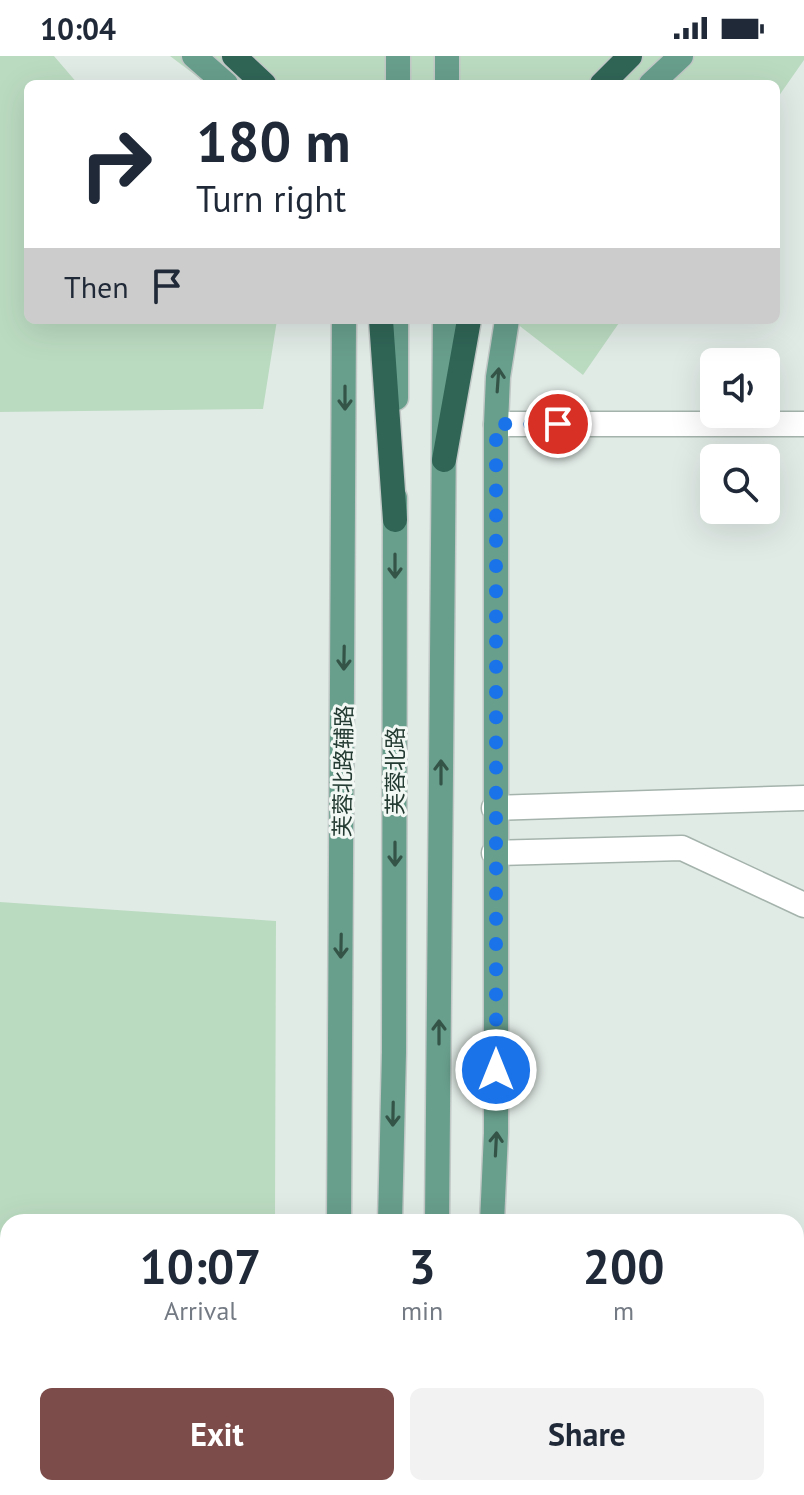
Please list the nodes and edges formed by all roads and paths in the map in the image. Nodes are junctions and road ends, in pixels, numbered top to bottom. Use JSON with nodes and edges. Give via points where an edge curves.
{"nodes":[{"id":1,"x":194,"y":56,"type":"edge"},
{"id":2,"x":234,"y":56,"type":"edge"},
{"id":3,"x":398,"y":56,"type":"edge"},
{"id":4,"x":447,"y":56,"type":"edge"},
{"id":5,"x":630,"y":56,"type":"edge"},
{"id":6,"x":681,"y":56,"type":"edge"},
{"id":7,"x":221,"y":80,"type":"edge"},
{"id":8,"x":260,"y":80,"type":"edge"},
{"id":9,"x":398,"y":80,"type":"edge"},
{"id":10,"x":447,"y":80,"type":"edge"},
{"id":11,"x":606,"y":80,"type":"edge"},
{"id":12,"x":655,"y":80,"type":"edge"},
{"id":13,"x":344,"y":324,"type":"edge"},
{"id":14,"x":381,"y":324,"type":"edge"},
{"id":15,"x":396,"y":324,"type":"edge"},
{"id":16,"x":445,"y":324,"type":"edge"},
{"id":17,"x":468,"y":324,"type":"edge"},
{"id":18,"x":506,"y":324,"type":"edge"},
{"id":19,"x":496,"y":424,"type":"junction"},
{"id":20,"x":804,"y":424,"type":"edge"},
{"id":21,"x":444,"y":460,"type":"junction"},
{"id":22,"x":395,"y":520,"type":"junction"},
{"id":23,"x":804,"y":798,"type":"edge"},
{"id":24,"x":494,"y":808,"type":"junction"},
{"id":25,"x":494,"y":853,"type":"junction"},
{"id":26,"x":804,"y":905,"type":"edge"},
{"id":27,"x":339,"y":1214,"type":"edge"},
{"id":28,"x":390,"y":1214,"type":"edge"},
{"id":29,"x":437,"y":1214,"type":"edge"},
{"id":30,"x":492,"y":1214,"type":"edge"}],
"edges":[{"from":1,"to":7,"type":"main road"},
{"from":2,"to":8,"type":"highway"},
{"from":3,"to":9,"type":"main road"},
{"from":4,"to":10,"type":"main road"},
{"from":5,"to":11,"type":"highway"},
{"from":6,"to":12,"type":"main road"},
{"from":13,"to":27,"type":"main road","name":"芙蓉北路辅路","one_way":true},
{"from":14,"to":22,"type":"highway"},
{"from":15,"to":22,"type":"main road","name":"芙蓉北路"},
{"from":16,"to":21,"type":"main road","name":"芙蓉北路"},
{"from":17,"to":21,"type":"highway"},
{"from":19,"to":18,"type":"main road","one_way":true},
{"from":19,"to":20,"type":"street"},
{"from":19,"to":24,"type":"main road"},
{"from":29,"to":21,"type":"main road","name":"芙蓉北路","one_way":true},
{"from":22,"to":28,"type":"main road","name":"芙蓉北路","one_way":true},
{"from":23,"to":24,"type":"street"},
{"from":24,"to":25,"type":"main road"},
{"from":25,"to":26,"type":"street","via":[[682,848]]},
{"from":30,"to":25,"type":"main road","one_way":true}]}
